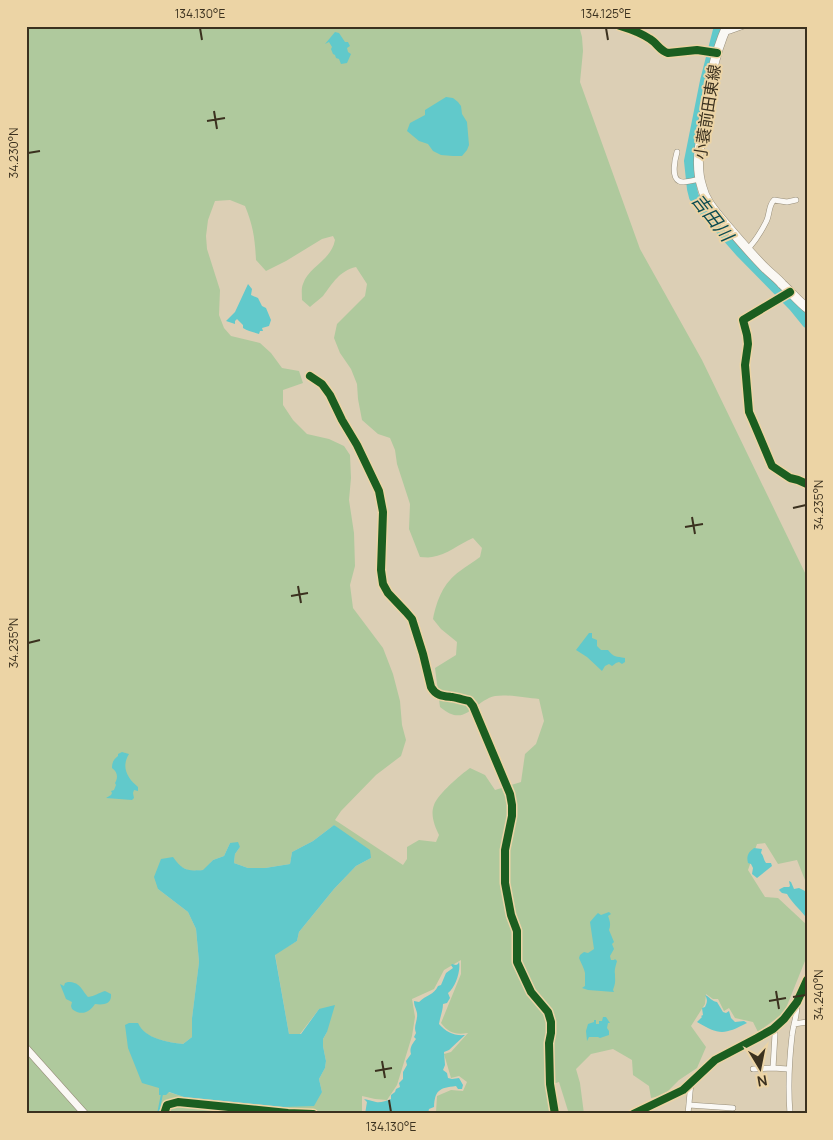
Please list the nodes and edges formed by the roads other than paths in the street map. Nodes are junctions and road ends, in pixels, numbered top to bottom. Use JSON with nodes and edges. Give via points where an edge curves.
{"nodes":[{"id":1,"x":744,"y":26,"type":"edge"},
{"id":2,"x":623,"y":27,"type":"edge"},
{"id":3,"x":725,"y":29,"type":"edge"},
{"id":4,"x":714,"y":52,"type":"junction"},
{"id":5,"x":677,"y":152,"type":"dead end"},
{"id":6,"x":698,"y":179,"type":"junction"},
{"id":7,"x":796,"y":200,"type":"dead end"},
{"id":8,"x":748,"y":249,"type":"junction"},
{"id":9,"x":789,"y":292,"type":"junction"},
{"id":10,"x":807,"y":308,"type":"edge"},
{"id":11,"x":310,"y":376,"type":"dead end"},
{"id":12,"x":807,"y":484,"type":"edge"},
{"id":13,"x":807,"y":980,"type":"edge"},
{"id":14,"x":797,"y":1002,"type":"junction"},
{"id":15,"x":807,"y":1022,"type":"edge"},
{"id":16,"x":794,"y":1024,"type":"junction"},
{"id":17,"x":774,"y":1029,"type":"junction"},
{"id":18,"x":26,"y":1048,"type":"edge"},
{"id":19,"x":773,"y":1068,"type":"junction"},
{"id":20,"x":753,"y":1069,"type":"dead end"},
{"id":21,"x":788,"y":1069,"type":"junction"},
{"id":22,"x":691,"y":1082,"type":"junction"},
{"id":23,"x":688,"y":1105,"type":"junction"},
{"id":24,"x":733,"y":1108,"type":"dead end"},
{"id":25,"x":85,"y":1114,"type":"edge"},
{"id":26,"x":164,"y":1114,"type":"edge"},
{"id":27,"x":313,"y":1114,"type":"edge"},
{"id":28,"x":555,"y":1114,"type":"edge"},
{"id":29,"x":633,"y":1114,"type":"edge"},
{"id":30,"x":688,"y":1114,"type":"edge"},
{"id":31,"x":790,"y":1114,"type":"edge"}],
"edges":[{"from":1,"to":3,"type":"street","via":[[730,32]]},
{"from":2,"to":4,"type":"street","via":[[650,39],[668,53]]},
{"from":3,"to":4,"type":"main road","name":"小蓑前田東線"},
{"from":4,"to":6,"type":"main road","name":"小蓑前田東線"},
{"from":5,"to":6,"type":"street","via":[[674,164],[676,180]]},
{"from":6,"to":8,"type":"main road","name":"小蓑前田東線","via":[[710,205]]},
{"from":7,"to":8,"type":"street","via":[[774,200],[771,203],[768,220]]},
{"from":8,"to":9,"type":"main road","name":"小蓑前田東線"},
{"from":9,"to":10,"type":"main road","name":"小蓑前田東線"},
{"from":9,"to":12,"type":"street","via":[[743,320],[748,344],[745,365],[749,412],[772,466]]},
{"from":11,"to":28,"type":"street","via":[[330,395],[379,491],[383,512],[383,584],[412,619],[431,687],[441,696],[469,701],[473,706],[510,794],[512,816],[505,850],[505,883],[517,931],[516,962],[551,1022],[550,1084]]},
{"from":13,"to":14,"type":"street"},
{"from":14,"to":16,"type":"street"},
{"from":14,"to":17,"type":"street"},
{"from":15,"to":16,"type":"street"},
{"from":16,"to":21,"type":"street"},
{"from":17,"to":19,"type":"street"},
{"from":17,"to":22,"type":"street","via":[[715,1060]]},
{"from":18,"to":25,"type":"street"},
{"from":19,"to":20,"type":"street"},
{"from":19,"to":21,"type":"street"},
{"from":21,"to":31,"type":"street"},
{"from":22,"to":23,"type":"street"},
{"from":22,"to":29,"type":"street","via":[[682,1090]]},
{"from":23,"to":24,"type":"street"},
{"from":23,"to":30,"type":"street"},
{"from":26,"to":27,"type":"street","via":[[167,1105],[178,1102]]}]}
